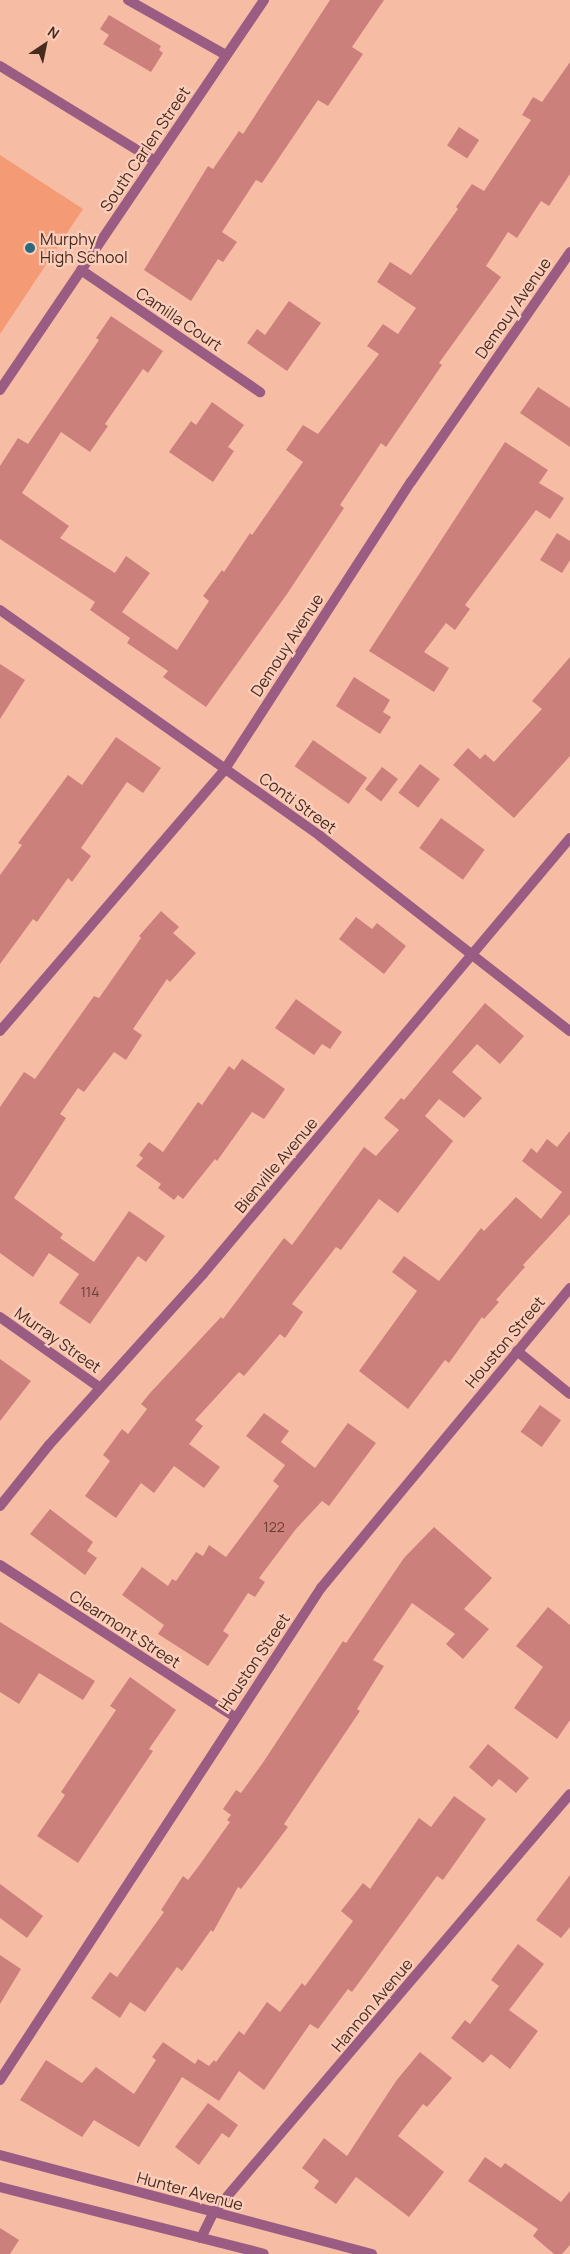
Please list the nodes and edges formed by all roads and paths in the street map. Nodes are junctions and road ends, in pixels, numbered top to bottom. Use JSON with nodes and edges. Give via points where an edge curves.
{"nodes":[{"id":1,"x":128,"y":0,"type":"edge"},
{"id":2,"x":264,"y":0,"type":"edge"},
{"id":3,"x":226,"y":55,"type":"junction"},
{"id":4,"x":0,"y":66,"type":"edge"},
{"id":5,"x":155,"y":161,"type":"junction"},
{"id":6,"x":570,"y":252,"type":"edge"},
{"id":7,"x":81,"y":270,"type":"junction"},
{"id":8,"x":0,"y":390,"type":"edge"},
{"id":9,"x":260,"y":392,"type":"dead end"},
{"id":10,"x":0,"y":610,"type":"edge"},
{"id":11,"x":225,"y":769,"type":"junction"},
{"id":12,"x":570,"y":838,"type":"edge"},
{"id":13,"x":475,"y":954,"type":"junction"},
{"id":14,"x":570,"y":1031,"type":"edge"},
{"id":15,"x":0,"y":1032,"type":"edge"},
{"id":16,"x":570,"y":1288,"type":"edge"},
{"id":17,"x":0,"y":1318,"type":"edge"},
{"id":18,"x":517,"y":1351,"type":"junction"},
{"id":19,"x":99,"y":1387,"type":"junction"},
{"id":20,"x":570,"y":1394,"type":"edge"},
{"id":21,"x":0,"y":1506,"type":"edge"},
{"id":22,"x":0,"y":1565,"type":"edge"},
{"id":23,"x":235,"y":1717,"type":"junction"},
{"id":24,"x":570,"y":1794,"type":"edge"},
{"id":25,"x":0,"y":2080,"type":"edge"},
{"id":26,"x":0,"y":2155,"type":"edge"},
{"id":27,"x":0,"y":2187,"type":"edge"},
{"id":28,"x":213,"y":2213,"type":"junction"},
{"id":29,"x":201,"y":2238,"type":"junction"},
{"id":30,"x":264,"y":2254,"type":"edge"},
{"id":31,"x":372,"y":2254,"type":"edge"}],
"edges":[{"from":1,"to":3,"type":"street"},
{"from":2,"to":3,"type":"street","name":"South Carlen Street"},
{"from":3,"to":5,"type":"street","name":"South Carlen Street"},
{"from":4,"to":5,"type":"street"},
{"from":5,"to":7,"type":"street","name":"South Carlen Street"},
{"from":6,"to":11,"type":"street","name":"Demouy Avenue","via":[[411,482]]},
{"from":7,"to":8,"type":"street","name":"South Carlen Street"},
{"from":7,"to":9,"type":"street","name":"Camilla Court"},
{"from":10,"to":11,"type":"street","name":"Conti Street"},
{"from":11,"to":13,"type":"street","name":"Conti Street","via":[[320,836]]},
{"from":11,"to":15,"type":"street","name":"Demouy Avenue"},
{"from":12,"to":13,"type":"street","name":"Bienville Avenue"},
{"from":13,"to":14,"type":"street","name":"Conti Street"},
{"from":13,"to":19,"type":"street","name":"Bienville Avenue","via":[[203,1274]]},
{"from":16,"to":18,"type":"street","name":"Houston Street"},
{"from":17,"to":19,"type":"street","name":"Murray Street"},
{"from":18,"to":20,"type":"street"},
{"from":18,"to":23,"type":"street","name":"Houston Street","via":[[321,1588]]},
{"from":19,"to":21,"type":"street","name":"Bienville Avenue"},
{"from":22,"to":23,"type":"street","name":"Clearmont Street"},
{"from":23,"to":25,"type":"street","name":"Houston Street"},
{"from":24,"to":28,"type":"street","name":"Hannon Avenue"},
{"from":26,"to":28,"type":"street","name":"Hunter Avenue"},
{"from":27,"to":29,"type":"street"},
{"from":28,"to":29,"type":"street","name":"Hannon Avenue"},
{"from":28,"to":31,"type":"street","name":"Hunter Avenue"},
{"from":29,"to":30,"type":"street"}]}
